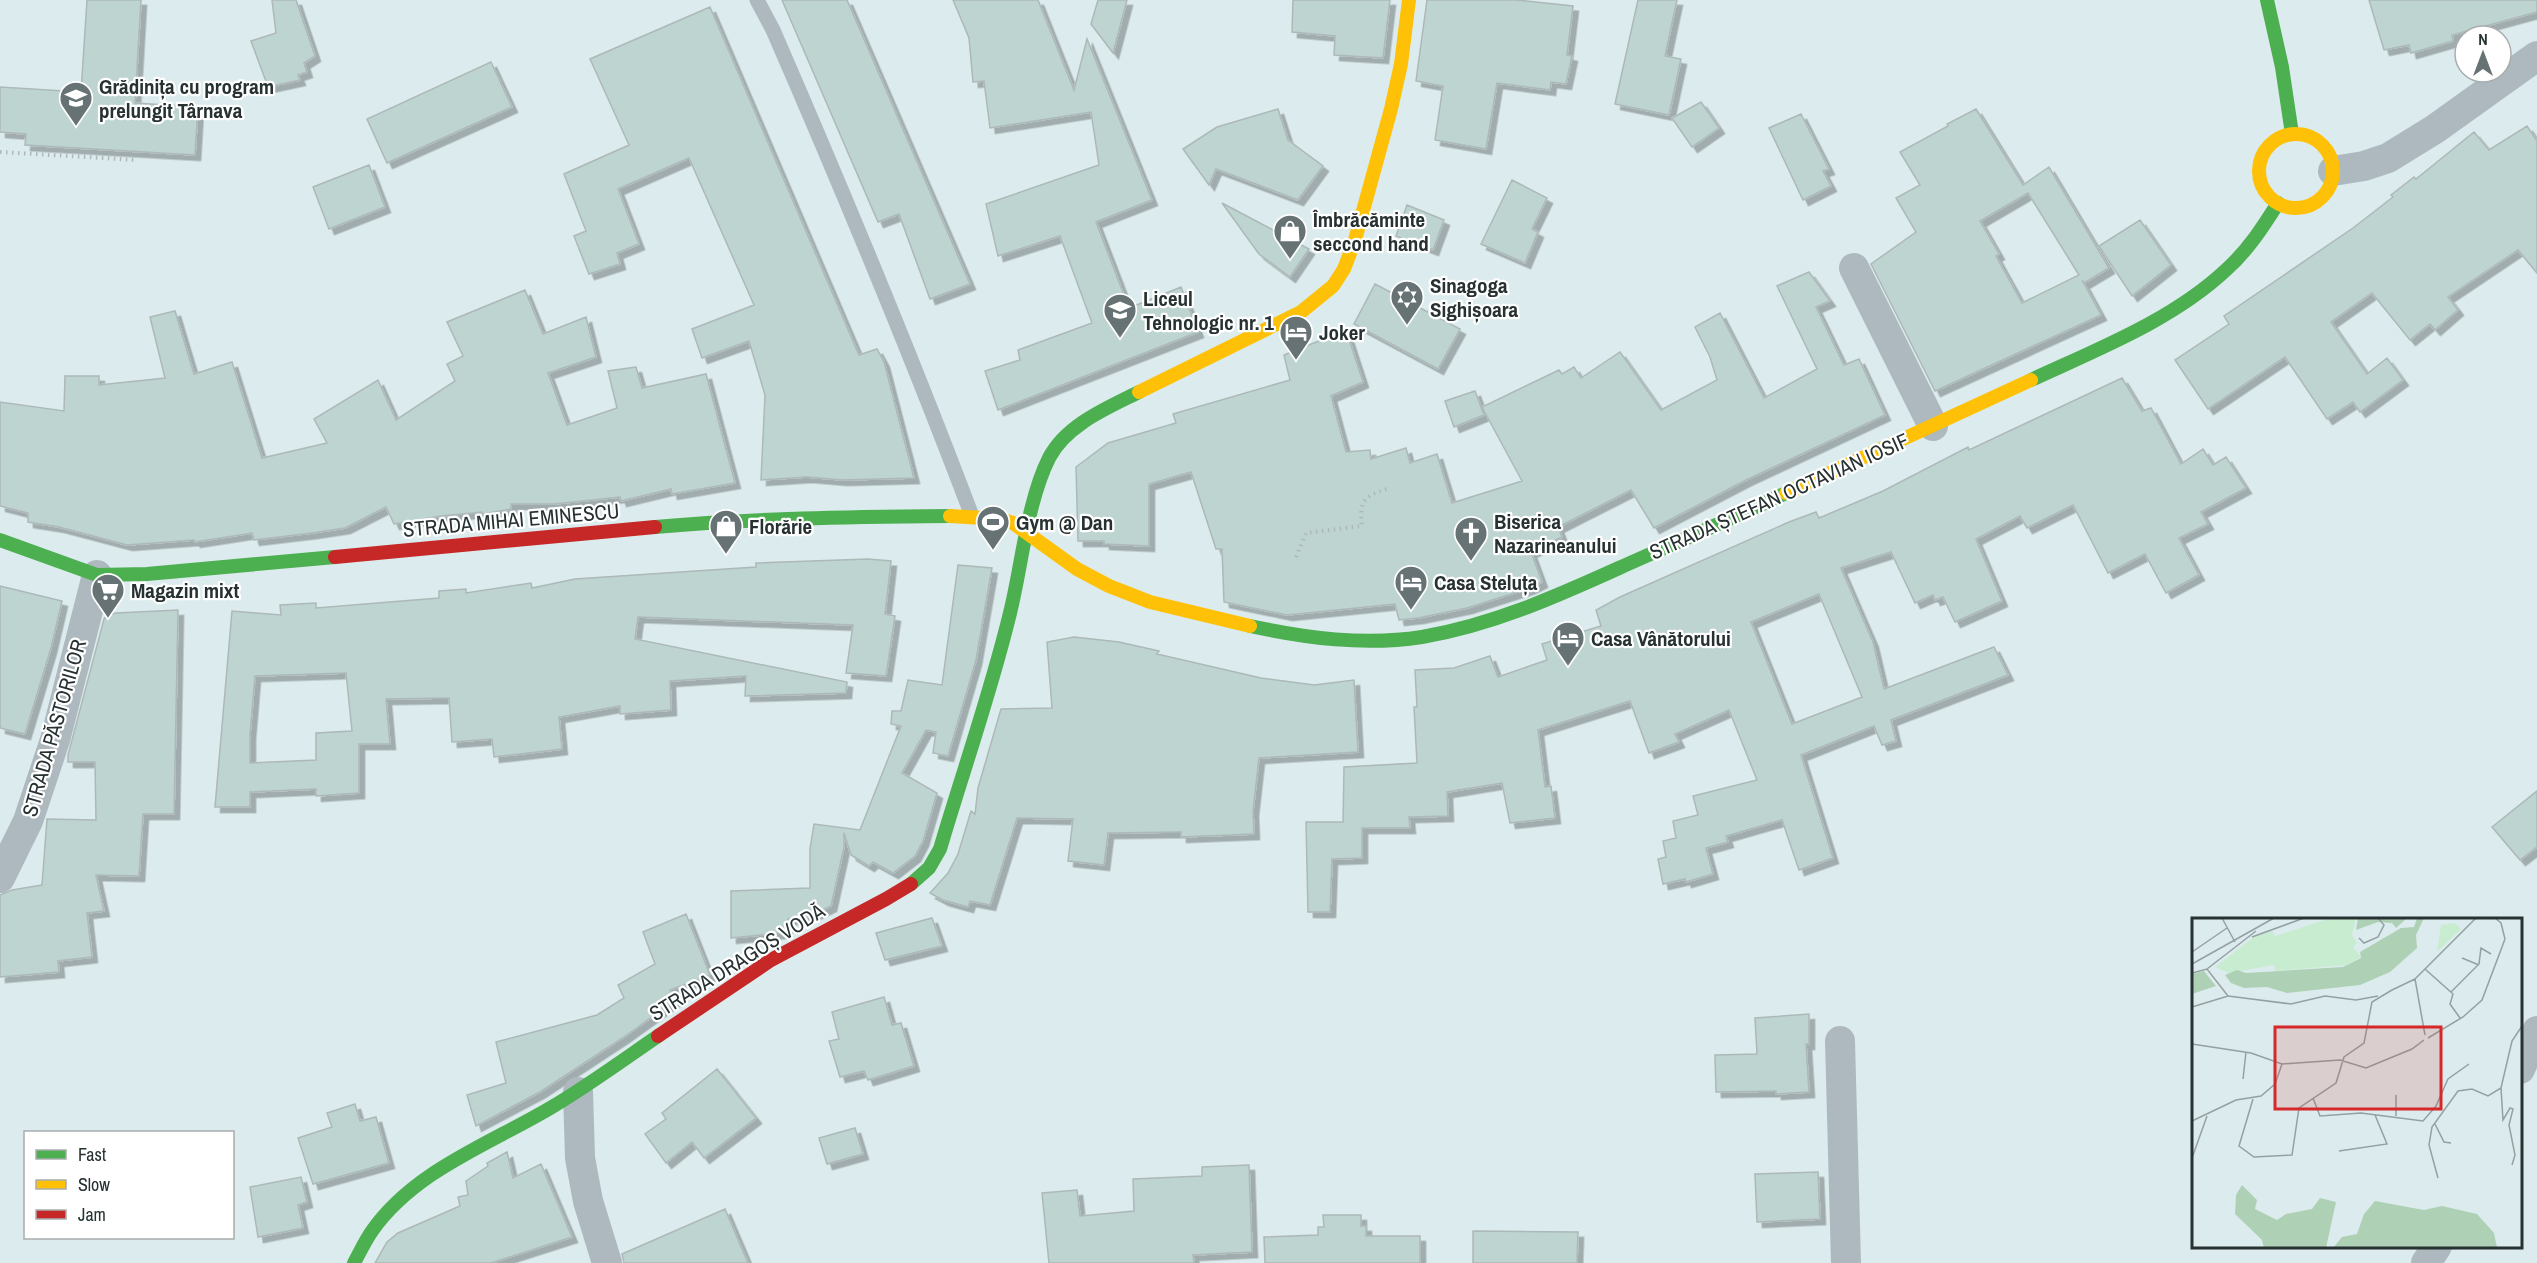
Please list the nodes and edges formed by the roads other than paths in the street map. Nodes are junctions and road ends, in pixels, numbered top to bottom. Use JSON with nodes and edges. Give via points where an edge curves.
{"nodes":[{"id":1,"x":757,"y":0,"type":"edge"},
{"id":2,"x":1409,"y":0,"type":"edge"},
{"id":3,"x":2267,"y":0,"type":"edge"},
{"id":4,"x":2537,"y":56,"type":"edge"},
{"id":5,"x":2292,"y":134,"type":"junction"},
{"id":6,"x":2333,"y":171,"type":"junction"},
{"id":7,"x":2278,"y":203,"type":"junction"},
{"id":8,"x":1854,"y":268,"type":"dead end"},
{"id":9,"x":1933,"y":426,"type":"junction"},
{"id":10,"x":972,"y":516,"type":"junction"},
{"id":11,"x":1029,"y":532,"type":"junction"},
{"id":12,"x":0,"y":540,"type":"edge"},
{"id":13,"x":97,"y":575,"type":"junction"},
{"id":14,"x":0,"y":878,"type":"edge"},
{"id":15,"x":2537,"y":1032,"type":"edge"},
{"id":16,"x":1840,"y":1041,"type":"dead end"},
{"id":17,"x":2522,"y":1065,"type":"edge"},
{"id":18,"x":578,"y":1092,"type":"junction"},
{"id":19,"x":2436,"y":1248,"type":"edge"},
{"id":20,"x":354,"y":1263,"type":"edge"},
{"id":21,"x":607,"y":1263,"type":"edge"},
{"id":22,"x":1845,"y":1263,"type":"edge"},
{"id":23,"x":2426,"y":1263,"type":"edge"}],
"edges":[{"from":1,"to":10,"type":"lane","via":[[859,228]]},
{"from":2,"to":11,"type":"main road","name":"STRADA DRAGOȘ VODĂ","via":[[1401,64],[1388,120],[1355,240],[1333,286],[1301,312],[1076,427],[1049,458],[1036,493]]},
{"from":3,"to":5,"type":"main road"},
{"from":4,"to":6,"type":"street","via":[[2388,158]]},
{"from":5,"to":6,"type":"main road","via":[[2304,134],[2324,147]]},
{"from":5,"to":7,"type":"main road","via":[[2271,143],[2259,163],[2262,185]]},
{"from":6,"to":7,"type":"main road","via":[[2331,183],[2315,203],[2290,208]]},
{"from":7,"to":9,"type":"main road","name":"STRADA ȘTEFAN OCTAVIAN IOSIF","via":[[2242,254],[2184,301],[2097,348]]},
{"from":8,"to":9,"type":"street"},
{"from":9,"to":11,"type":"main road","name":"STRADA ȘTEFAN OCTAVIAN IOSIF","via":[[1538,604],[1486,622],[1421,637],[1301,637],[1196,615],[1109,586],[1058,556]]},
{"from":10,"to":11,"type":"main road","name":"STRADA MIHAI EMINESCU","via":[[1000,519]]},
{"from":10,"to":13,"type":"main road","name":"STRADA MIHAI EMINESCU","via":[[731,520],[147,574]]},
{"from":11,"to":18,"type":"main road","name":"STRADA DRAGOȘ VODĂ","via":[[1010,614],[940,849],[929,868],[906,886],[763,966]]},
{"from":12,"to":13,"type":"main road","name":"STRADA MIHAI EMINESCU"},
{"from":13,"to":14,"type":"street","name":"STRADA PĂSTORILOR","via":[[55,740],[28,821]]},
{"from":15,"to":17,"type":"street"},
{"from":16,"to":22,"type":"street"},
{"from":18,"to":20,"type":"main road","name":"STRADA DRAGOȘ VODĂ","via":[[428,1177],[375,1226]]},
{"from":18,"to":21,"type":"street","via":[[580,1158]]},
{"from":19,"to":23,"type":"street"}]}
